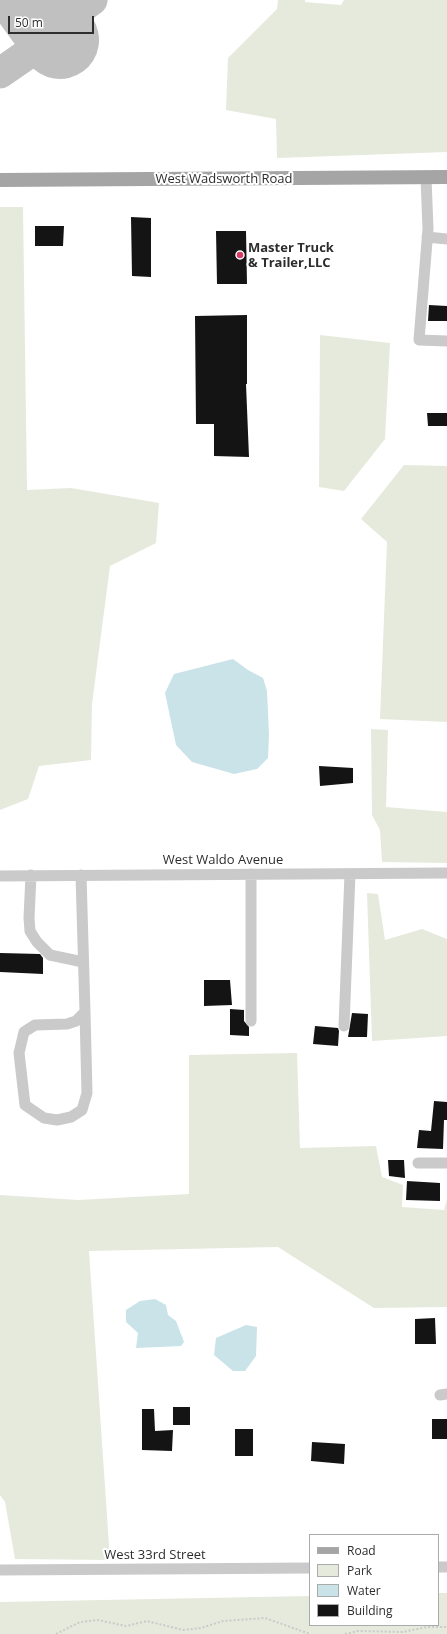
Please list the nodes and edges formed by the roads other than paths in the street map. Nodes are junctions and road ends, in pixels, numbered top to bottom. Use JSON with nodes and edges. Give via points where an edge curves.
{"nodes":[{"id":1,"x":426,"y":178,"type":"junction"},
{"id":2,"x":447,"y":178,"type":"edge"},
{"id":3,"x":0,"y":180,"type":"edge"},
{"id":4,"x":427,"y":237,"type":"junction"},
{"id":5,"x":447,"y":239,"type":"edge"},
{"id":6,"x":447,"y":341,"type":"edge"},
{"id":7,"x":447,"y":873,"type":"edge"},
{"id":8,"x":251,"y":874,"type":"junction"},
{"id":9,"x":350,"y":874,"type":"junction"},
{"id":10,"x":31,"y":875,"type":"junction"},
{"id":11,"x":81,"y":875,"type":"junction"},
{"id":12,"x":0,"y":876,"type":"edge"},
{"id":13,"x":83,"y":962,"type":"junction"},
{"id":14,"x":85,"y":1012,"type":"junction"},
{"id":15,"x":251,"y":1021,"type":"dead end"},
{"id":16,"x":344,"y":1026,"type":"dead end"},
{"id":17,"x":418,"y":1163,"type":"dead end"},
{"id":18,"x":447,"y":1163,"type":"edge"},
{"id":19,"x":309,"y":1568,"type":"edge"},
{"id":20,"x":0,"y":1570,"type":"edge"}],
"edges":[{"from":1,"to":2,"type":"main road","name":"West Wadsworth Road"},
{"from":1,"to":3,"type":"main road","name":"West Wadsworth Road"},
{"from":1,"to":4,"type":"street"},
{"from":4,"to":5,"type":"street"},
{"from":4,"to":6,"type":"street","via":[[419,340]]},
{"from":7,"to":9,"type":"street","name":"West Waldo Avenue"},
{"from":8,"to":9,"type":"street","name":"West Waldo Avenue"},
{"from":8,"to":11,"type":"street","name":"West Waldo Avenue"},
{"from":8,"to":15,"type":"street"},
{"from":9,"to":16,"type":"street"},
{"from":10,"to":11,"type":"street","name":"West Waldo Avenue"},
{"from":10,"to":12,"type":"street","name":"West Waldo Avenue"},
{"from":10,"to":13,"type":"street","via":[[30,931],[50,955]]},
{"from":11,"to":13,"type":"street"},
{"from":13,"to":14,"type":"street"},
{"from":14,"to":14,"type":"street","via":[[76,1021],[67,1024],[35,1025],[24,1032],[19,1053],[25,1105],[44,1118],[57,1120],[71,1117],[82,1110],[87,1093]]},
{"from":17,"to":18,"type":"street"},
{"from":19,"to":20,"type":"street","name":"West 33rd Street"}]}
